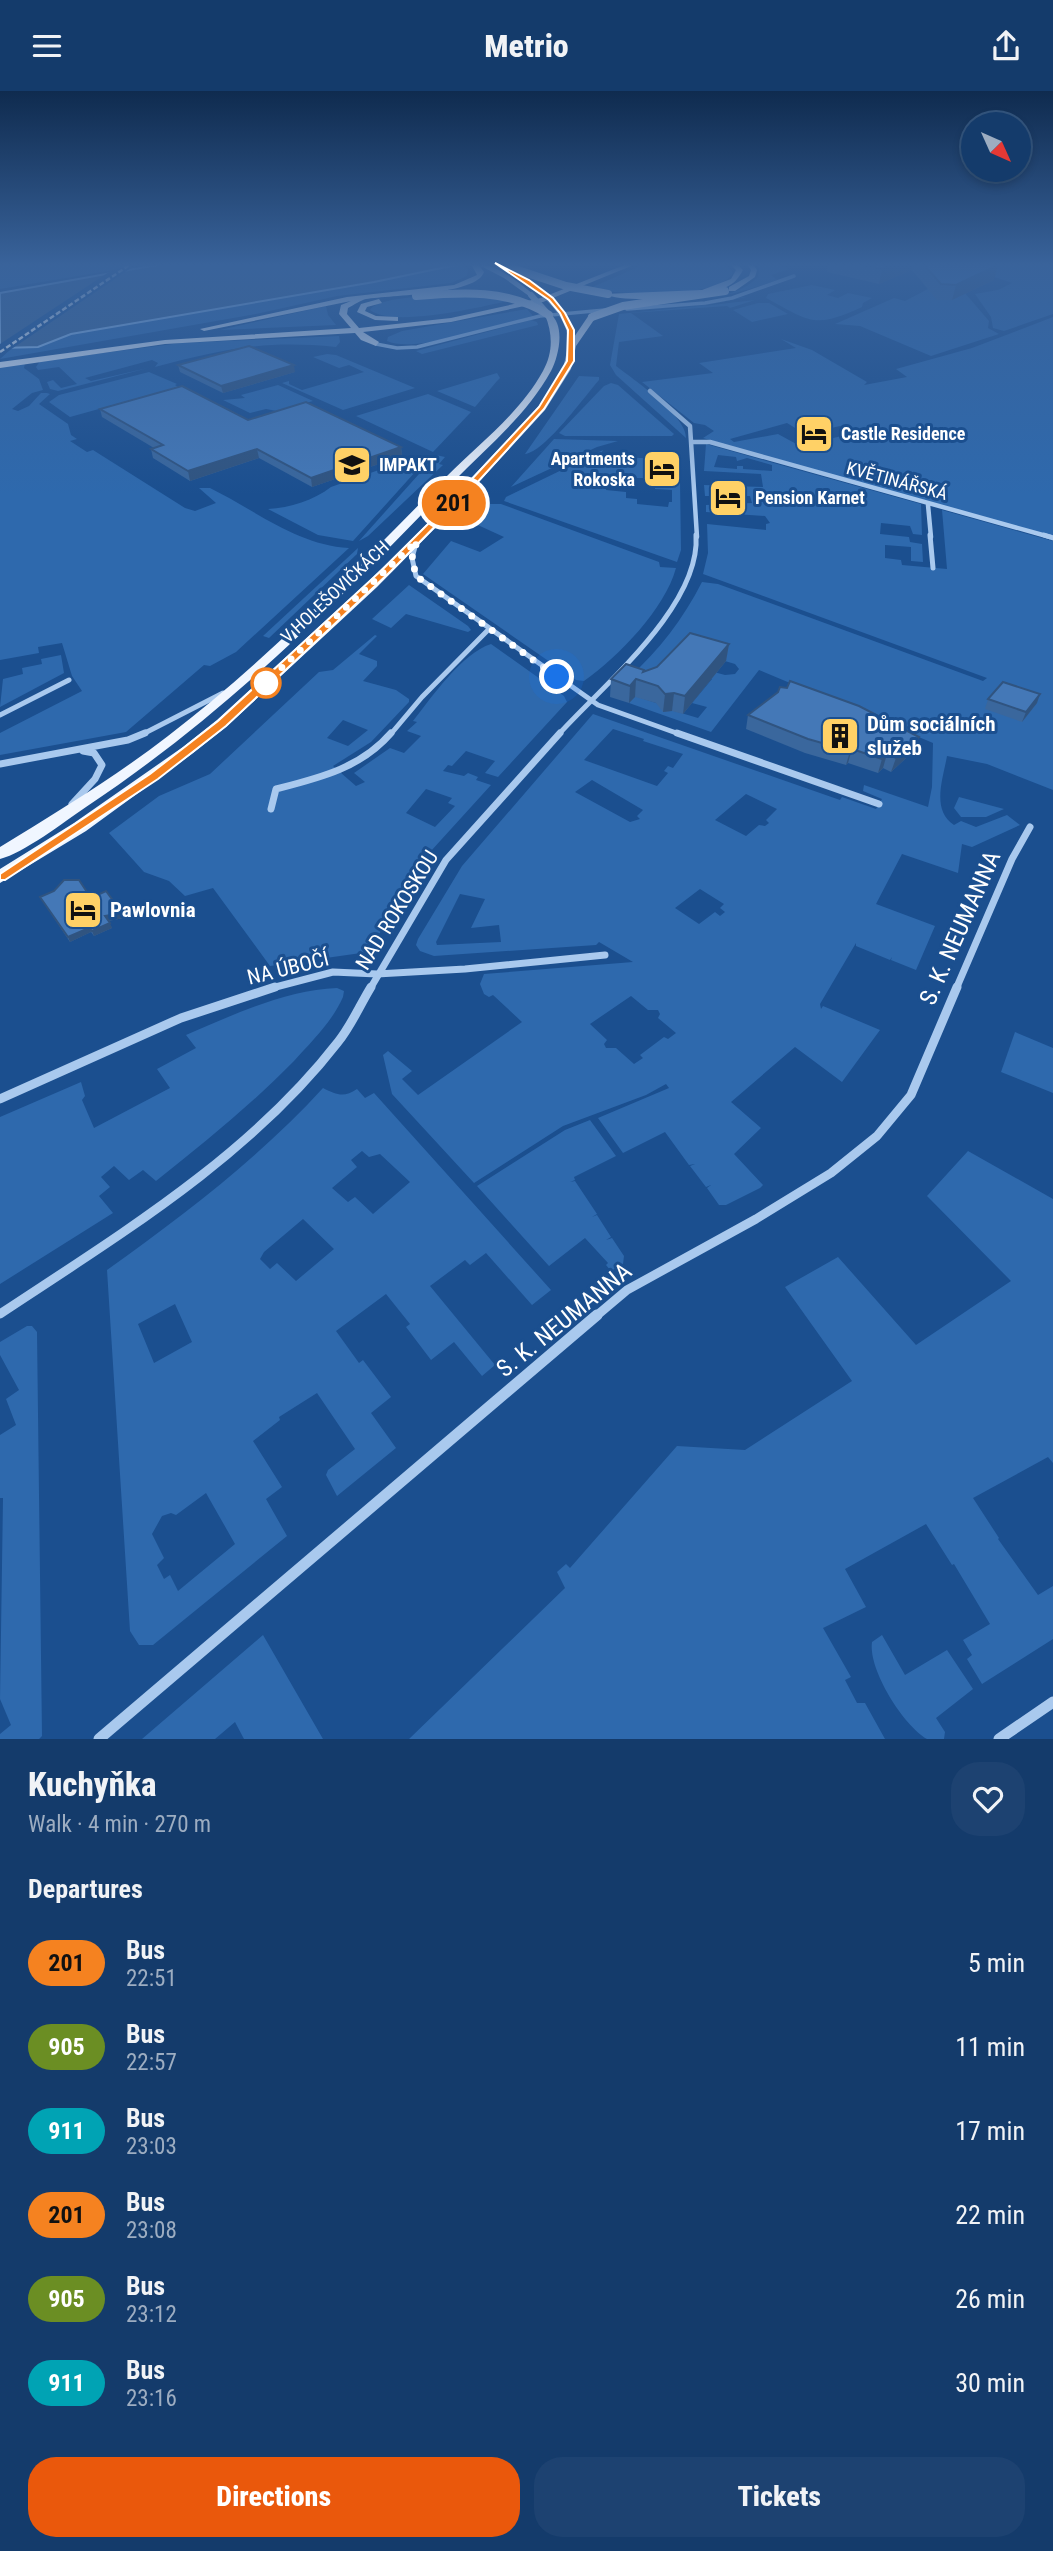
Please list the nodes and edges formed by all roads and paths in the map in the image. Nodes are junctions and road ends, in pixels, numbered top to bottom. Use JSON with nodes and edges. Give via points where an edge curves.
{"nodes":[{"id":1,"x":128,"y":341,"type":"edge"},
{"id":2,"x":132,"y":341,"type":"edge"},
{"id":3,"x":181,"y":341,"type":"edge"},
{"id":4,"x":371,"y":341,"type":"edge"},
{"id":5,"x":375,"y":341,"type":"edge"},
{"id":6,"x":380,"y":341,"type":"edge"},
{"id":7,"x":439,"y":341,"type":"edge"},
{"id":8,"x":555,"y":341,"type":"edge"},
{"id":9,"x":571,"y":341,"type":"edge"},
{"id":10,"x":576,"y":341,"type":"edge"},
{"id":11,"x":109,"y":344,"type":"junction"},
{"id":12,"x":376,"y":344,"type":"junction"},
{"id":13,"x":572,"y":346,"type":"junction"},
{"id":14,"x":0,"y":364,"type":"edge"},
{"id":15,"x":650,"y":391,"type":"dead end"},
{"id":16,"x":693,"y":442,"type":"junction"},
{"id":17,"x":928,"y":505,"type":"junction"},
{"id":18,"x":1053,"y":538,"type":"edge"},
{"id":19,"x":417,"y":541,"type":"junction"},
{"id":20,"x":933,"y":568,"type":"dead end"},
{"id":21,"x":489,"y":629,"type":"junction"},
{"id":22,"x":69,"y":680,"type":"dead end"},
{"id":23,"x":236,"y":686,"type":"junction"},
{"id":24,"x":590,"y":700,"type":"junction"},
{"id":25,"x":0,"y":715,"type":"edge"},
{"id":26,"x":75,"y":751,"type":"junction"},
{"id":27,"x":0,"y":764,"type":"edge"},
{"id":28,"x":879,"y":804,"type":"dead end"},
{"id":29,"x":271,"y":809,"type":"dead end"},
{"id":30,"x":50,"y":824,"type":"junction"},
{"id":31,"x":1030,"y":827,"type":"dead end"},
{"id":32,"x":0,"y":854,"type":"edge"},
{"id":33,"x":0,"y":877,"type":"edge"},
{"id":34,"x":605,"y":955,"type":"dead end"},
{"id":35,"x":377,"y":974,"type":"junction"},
{"id":36,"x":0,"y":1099,"type":"edge"},
{"id":37,"x":0,"y":1314,"type":"edge"},
{"id":38,"x":1053,"y":1702,"type":"edge"},
{"id":39,"x":99,"y":1739,"type":"edge"},
{"id":40,"x":999,"y":1739,"type":"edge"}],
"edges":[{"from":1,"to":11,"type":"main road"},
{"from":2,"to":11,"type":"main road"},
{"from":3,"to":14,"type":"main road"},
{"from":4,"to":12,"type":"main road"},
{"from":5,"to":12,"type":"main road"},
{"from":6,"to":12,"type":"main road"},
{"from":7,"to":12,"type":"street","via":[[410,348]]},
{"from":8,"to":23,"type":"main road","name":"V HOLEŠOVIČKÁCH","via":[[541,381],[508,420],[312,617]]},
{"from":9,"to":13,"type":"main road","bridge":true},
{"from":10,"to":13,"type":"main road","name":"V HOLEŠOVIČKÁCH","bridge":true},
{"from":11,"to":14,"type":"main road"},
{"from":13,"to":19,"type":"main road","name":"V HOLEŠOVIČKÁCH","via":[[564,375],[537,414]]},
{"from":15,"to":16,"type":"street","via":[[690,426]]},
{"from":16,"to":17,"type":"street","name":"KVĚTINÁŘSKÁ","via":[[710,442]]},
{"from":16,"to":24,"type":"street","name":"NAD ROKOSKOU","via":[[696,545],[689,576],[655,633]]},
{"from":17,"to":18,"type":"street","name":"KVĚTINÁŘSKÁ"},
{"from":17,"to":20,"type":"street"},
{"from":19,"to":21,"type":"street","via":[[412,558],[416,576]]},
{"from":19,"to":33,"type":"main road","name":"V HOLEŠOVIČKÁCH","via":[[222,723],[154,776]]},
{"from":21,"to":24,"type":"street"},
{"from":21,"to":29,"type":"street","via":[[365,757],[328,776],[276,789]]},
{"from":22,"to":25,"type":"street"},
{"from":23,"to":26,"type":"street","via":[[128,740]]},
{"from":23,"to":30,"type":"main road","name":"V HOLEŠOVIČKÁCH","via":[[148,757]]},
{"from":24,"to":28,"type":"street"},
{"from":24,"to":35,"type":"street","name":"NAD ROKOSKOU","via":[[446,860]]},
{"from":26,"to":27,"type":"street"},
{"from":26,"to":30,"type":"street","via":[[97,756],[100,772]]},
{"from":30,"to":32,"type":"main road","name":"V HOLEŠOVIČKÁCH"},
{"from":31,"to":39,"type":"street","name":"S. K. NEUMANNA","via":[[911,1095],[877,1136],[831,1173],[627,1290]]},
{"from":34,"to":35,"type":"street","name":"NA ÚBOČÍ"},
{"from":35,"to":36,"type":"street","name":"NA ÚBOČÍ","via":[[333,972],[254,993],[180,1019]]},
{"from":35,"to":37,"type":"street","name":"NAD ROKOSKOU","via":[[339,1041],[245,1138],[161,1207]]},
{"from":38,"to":40,"type":"street"}]}
